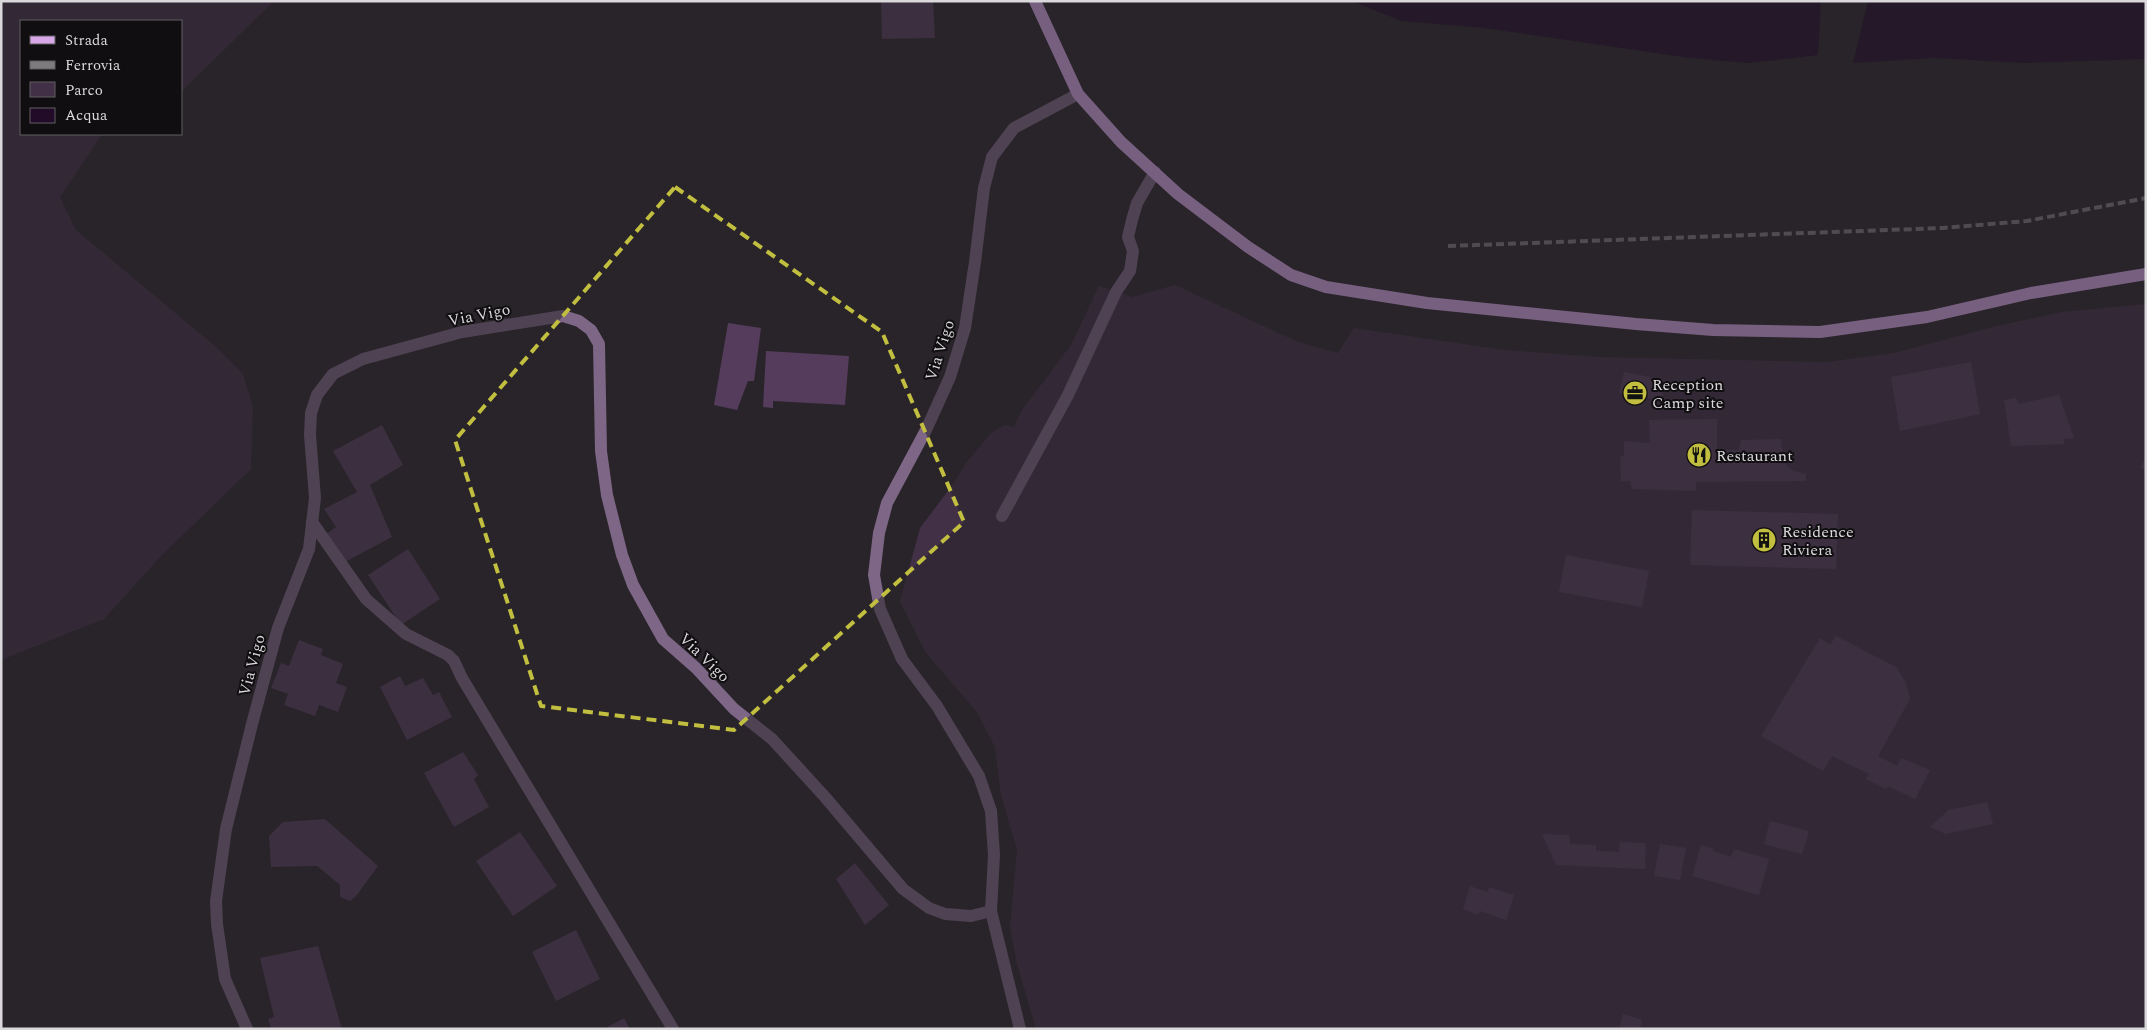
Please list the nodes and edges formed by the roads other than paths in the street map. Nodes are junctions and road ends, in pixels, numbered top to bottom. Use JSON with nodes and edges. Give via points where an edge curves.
{"nodes":[{"id":1,"x":1035,"y":1,"type":"edge"},
{"id":2,"x":1082,"y":99,"type":"junction"},
{"id":3,"x":1155,"y":172,"type":"junction"},
{"id":4,"x":2146,"y":274,"type":"edge"},
{"id":5,"x":1002,"y":516,"type":"dead end"},
{"id":6,"x":312,"y":522,"type":"junction"},
{"id":7,"x":991,"y":912,"type":"junction"},
{"id":8,"x":247,"y":1029,"type":"edge"},
{"id":9,"x":673,"y":1029,"type":"edge"},
{"id":10,"x":1020,"y":1029,"type":"edge"}],
"edges":[{"from":1,"to":2,"type":"main road"},
{"from":2,"to":3,"type":"main road","via":[[1121,142]]},
{"from":2,"to":7,"type":"street","name":"Via Vigo","via":[[1014,128],[992,157],[984,188],[965,328],[942,395],[887,503],[879,532],[874,574],[880,609],[902,659],[937,706],[979,776],[991,811],[994,855]]},
{"from":3,"to":4,"type":"main road","via":[[1178,194],[1248,247],[1292,275],[1326,287],[1365,295],[1494,310],[1713,330],[1820,332],[1927,316],[2031,293]]},
{"from":3,"to":5,"type":"street","via":[[1137,203],[1132,220],[1128,236],[1133,252],[1130,272],[1116,292],[1068,395]]},
{"from":6,"to":7,"type":"street","name":"Via Vigo","via":[[315,498],[311,413],[317,395],[333,374],[363,359],[462,332],[556,316],[579,321],[591,330],[599,344],[600,451],[622,555],[633,585],[664,639],[734,710],[772,739],[903,889],[929,908],[945,914],[971,916]]},
{"from":6,"to":8,"type":"street","name":"Via Vigo","via":[[309,548],[278,628],[252,724],[226,829],[216,901],[224,979]]},
{"from":6,"to":9,"type":"street","via":[[366,599],[406,634],[454,661]]},
{"from":7,"to":10,"type":"street"}]}
